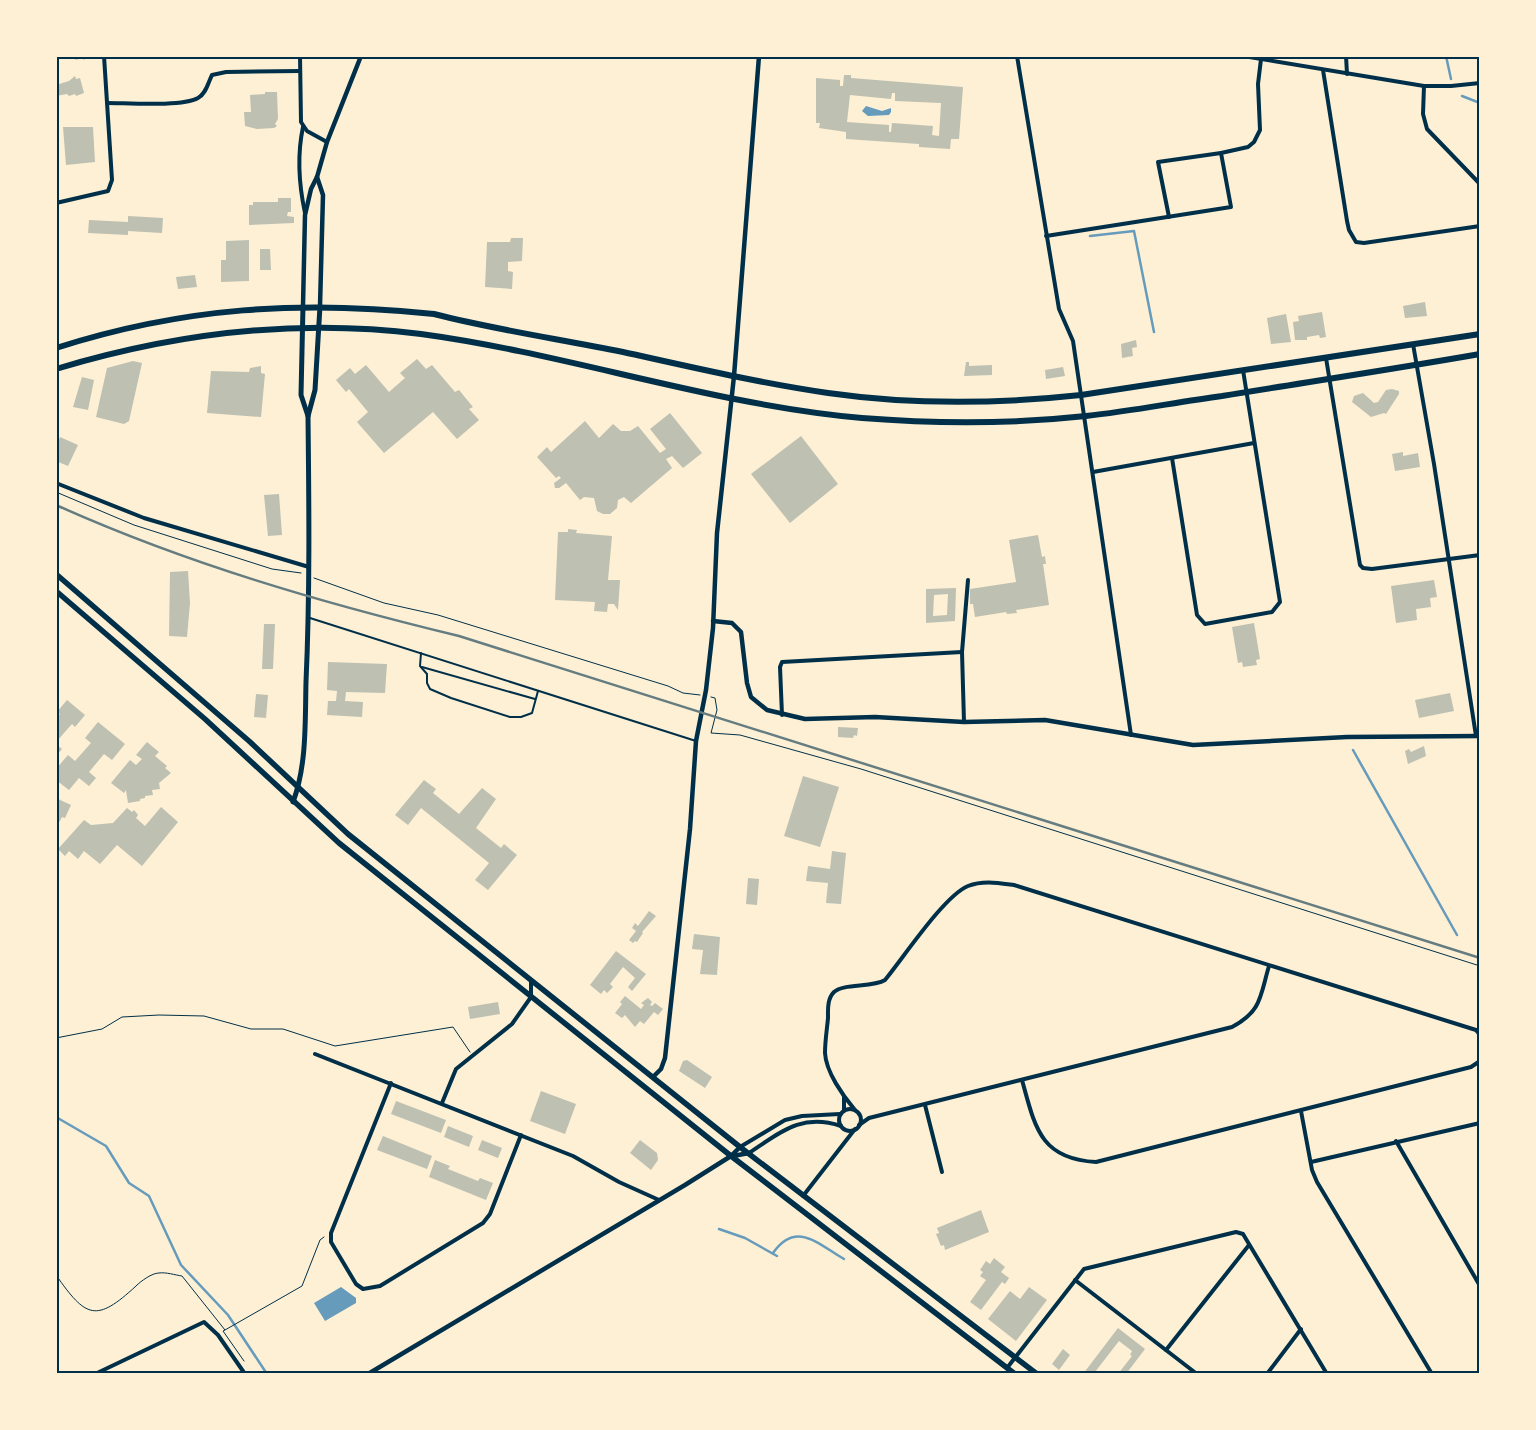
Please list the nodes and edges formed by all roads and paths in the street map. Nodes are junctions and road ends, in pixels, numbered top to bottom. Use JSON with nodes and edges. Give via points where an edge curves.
{"nodes":[{"id":1,"x":104,"y":56,"type":"edge"},
{"id":2,"x":300,"y":56,"type":"edge"},
{"id":3,"x":361,"y":56,"type":"edge"},
{"id":4,"x":759,"y":56,"type":"edge"},
{"id":5,"x":1017,"y":56,"type":"edge"},
{"id":6,"x":1243,"y":56,"type":"edge"},
{"id":7,"x":1346,"y":56,"type":"edge"},
{"id":8,"x":1261,"y":59,"type":"junction"},
{"id":9,"x":1323,"y":70,"type":"junction"},
{"id":10,"x":300,"y":71,"type":"junction"},
{"id":11,"x":1347,"y":74,"type":"junction"},
{"id":12,"x":1480,"y":83,"type":"edge"},
{"id":13,"x":1424,"y":86,"type":"junction"},
{"id":14,"x":107,"y":103,"type":"junction"},
{"id":15,"x":303,"y":126,"type":"junction"},
{"id":16,"x":327,"y":142,"type":"junction"},
{"id":17,"x":1221,"y":153,"type":"junction"},
{"id":18,"x":318,"y":177,"type":"junction"},
{"id":19,"x":1480,"y":184,"type":"edge"},
{"id":20,"x":56,"y":204,"type":"edge"},
{"id":21,"x":305,"y":215,"type":"junction"},
{"id":22,"x":1169,"y":217,"type":"junction"},
{"id":23,"x":1480,"y":226,"type":"edge"},
{"id":24,"x":1046,"y":236,"type":"junction"},
{"id":25,"x":304,"y":306,"type":"junction"},
{"id":26,"x":320,"y":306,"type":"junction"},
{"id":27,"x":304,"y":327,"type":"junction"},
{"id":28,"x":320,"y":327,"type":"junction"},
{"id":29,"x":1480,"y":334,"type":"edge"},
{"id":30,"x":1413,"y":344,"type":"junction"},
{"id":31,"x":56,"y":348,"type":"edge"},
{"id":32,"x":1480,"y":354,"type":"edge"},
{"id":33,"x":1326,"y":358,"type":"junction"},
{"id":34,"x":1416,"y":365,"type":"junction"},
{"id":35,"x":56,"y":369,"type":"edge"},
{"id":36,"x":1243,"y":370,"type":"junction"},
{"id":37,"x":734,"y":376,"type":"junction"},
{"id":38,"x":1330,"y":379,"type":"junction"},
{"id":39,"x":1246,"y":392,"type":"junction"},
{"id":40,"x":1081,"y":395,"type":"junction"},
{"id":41,"x":732,"y":397,"type":"junction"},
{"id":42,"x":308,"y":416,"type":"junction"},
{"id":43,"x":1085,"y":416,"type":"junction"},
{"id":44,"x":1254,"y":443,"type":"junction"},
{"id":45,"x":1172,"y":458,"type":"junction"},
{"id":46,"x":1093,"y":472,"type":"junction"},
{"id":47,"x":56,"y":483,"type":"edge"},
{"id":48,"x":56,"y":492,"type":"edge"},
{"id":49,"x":1480,"y":555,"type":"edge"},
{"id":50,"x":1448,"y":559,"type":"junction"},
{"id":51,"x":309,"y":567,"type":"junction"},
{"id":52,"x":298,"y":572,"type":"dead end"},
{"id":53,"x":56,"y":574,"type":"edge"},
{"id":54,"x":968,"y":580,"type":"dead end"},
{"id":55,"x":324,"y":581,"type":"dead end"},
{"id":56,"x":56,"y":591,"type":"edge"},
{"id":57,"x":309,"y":618,"type":"junction"},
{"id":58,"x":713,"y":621,"type":"junction"},
{"id":59,"x":962,"y":652,"type":"junction"},
{"id":60,"x":421,"y":653,"type":"junction"},
{"id":61,"x":420,"y":666,"type":"junction"},
{"id":62,"x":538,"y":690,"type":"junction"},
{"id":63,"x":192,"y":691,"type":"junction"},
{"id":64,"x":694,"y":694,"type":"dead end"},
{"id":65,"x":713,"y":697,"type":"dead end"},
{"id":66,"x":535,"y":699,"type":"junction"},
{"id":67,"x":184,"y":701,"type":"junction"},
{"id":68,"x":782,"y":715,"type":"junction"},
{"id":69,"x":964,"y":722,"type":"junction"},
{"id":70,"x":1131,"y":735,"type":"junction"},
{"id":71,"x":1478,"y":736,"type":"edge"},
{"id":72,"x":696,"y":741,"type":"junction"},
{"id":73,"x":298,"y":788,"type":"junction"},
{"id":74,"x":293,"y":802,"type":"junction"},
{"id":75,"x":1269,"y":966,"type":"junction"},
{"id":76,"x":1480,"y":966,"type":"edge"},
{"id":77,"x":531,"y":980,"type":"junction"},
{"id":78,"x":531,"y":997,"type":"junction"},
{"id":79,"x":1480,"y":1035,"type":"edge"},
{"id":80,"x":56,"y":1038,"type":"edge"},
{"id":81,"x":315,"y":1054,"type":"dead end"},
{"id":82,"x":471,"y":1056,"type":"junction"},
{"id":83,"x":1480,"y":1062,"type":"edge"},
{"id":84,"x":653,"y":1077,"type":"junction"},
{"id":85,"x":1022,"y":1080,"type":"junction"},
{"id":86,"x":391,"y":1084,"type":"junction"},
{"id":87,"x":844,"y":1097,"type":"junction"},
{"id":88,"x":442,"y":1103,"type":"junction"},
{"id":89,"x":925,"y":1105,"type":"junction"},
{"id":90,"x":844,"y":1110,"type":"junction"},
{"id":91,"x":855,"y":1110,"type":"junction"},
{"id":92,"x":1301,"y":1111,"type":"junction"},
{"id":93,"x":840,"y":1114,"type":"junction"},
{"id":94,"x":859,"y":1114,"type":"junction"},
{"id":95,"x":869,"y":1118,"type":"junction"},
{"id":96,"x":1480,"y":1123,"type":"edge"},
{"id":97,"x":859,"y":1125,"type":"junction"},
{"id":98,"x":842,"y":1127,"type":"junction"},
{"id":99,"x":855,"y":1129,"type":"junction"},
{"id":100,"x":521,"y":1135,"type":"junction"},
{"id":101,"x":847,"y":1141,"type":"junction"},
{"id":102,"x":1396,"y":1141,"type":"junction"},
{"id":103,"x":740,"y":1147,"type":"junction"},
{"id":104,"x":749,"y":1153,"type":"junction"},
{"id":105,"x":731,"y":1156,"type":"junction"},
{"id":106,"x":1311,"y":1162,"type":"junction"},
{"id":107,"x":942,"y":1172,"type":"dead end"},
{"id":108,"x":803,"y":1196,"type":"junction"},
{"id":109,"x":659,"y":1200,"type":"junction"},
{"id":110,"x":331,"y":1233,"type":"junction"},
{"id":111,"x":1249,"y":1245,"type":"junction"},
{"id":112,"x":56,"y":1275,"type":"edge"},
{"id":113,"x":1075,"y":1280,"type":"junction"},
{"id":114,"x":1480,"y":1286,"type":"edge"},
{"id":115,"x":1301,"y":1329,"type":"junction"},
{"id":116,"x":225,"y":1330,"type":"junction"},
{"id":117,"x":1166,"y":1350,"type":"junction"},
{"id":118,"x":1015,"y":1358,"type":"junction"},
{"id":119,"x":247,"y":1366,"type":"dead end"},
{"id":120,"x":1007,"y":1368,"type":"junction"},
{"id":121,"x":95,"y":1374,"type":"edge"},
{"id":122,"x":245,"y":1374,"type":"edge"},
{"id":123,"x":368,"y":1374,"type":"edge"},
{"id":124,"x":1015,"y":1374,"type":"edge"},
{"id":125,"x":1037,"y":1374,"type":"edge"},
{"id":126,"x":1197,"y":1374,"type":"edge"},
{"id":127,"x":1267,"y":1374,"type":"edge"},
{"id":128,"x":1327,"y":1374,"type":"edge"},
{"id":129,"x":1432,"y":1374,"type":"edge"}],
"edges":[{"from":1,"to":14,"type":"street"},
{"from":2,"to":10,"type":"street"},
{"from":3,"to":16,"type":"street"},
{"from":4,"to":37,"type":"street"},
{"from":5,"to":24,"type":"street"},
{"from":6,"to":8,"type":"street"},
{"from":7,"to":11,"type":"street"},
{"from":8,"to":9,"type":"street"},
{"from":8,"to":17,"type":"street","via":[[1258,84],[1260,130],[1248,147]]},
{"from":9,"to":11,"type":"street"},
{"from":9,"to":23,"type":"street","via":[[1349,230],[1356,242],[1364,244]]},
{"from":10,"to":14,"type":"street","via":[[226,72],[212,75],[205,92],[198,98],[177,102]]},
{"from":10,"to":15,"type":"street"},
{"from":11,"to":13,"type":"street"},
{"from":12,"to":13,"type":"street"},
{"from":13,"to":19,"type":"street","via":[[1423,114],[1427,129]]},
{"from":14,"to":20,"type":"street","via":[[112,180],[108,190]]},
{"from":15,"to":16,"type":"street"},
{"from":15,"to":21,"type":"street","via":[[300,186]]},
{"from":16,"to":18,"type":"street"},
{"from":17,"to":22,"type":"street","via":[[1231,207]]},
{"from":17,"to":22,"type":"street","via":[[1158,162]]},
{"from":18,"to":21,"type":"street","via":[[311,189]]},
{"from":18,"to":26,"type":"street","via":[[323,195]]},
{"from":21,"to":25,"type":"street"},
{"from":22,"to":24,"type":"street"},
{"from":24,"to":40,"type":"street","via":[[1060,309],[1073,341]]},
{"from":25,"to":26,"type":"highway"},
{"from":25,"to":27,"type":"main road"},
{"from":25,"to":31,"type":"highway","via":[[167,319]]},
{"from":26,"to":28,"type":"main road"},
{"from":26,"to":37,"type":"highway","via":[[434,314]]},
{"from":27,"to":28,"type":"highway"},
{"from":27,"to":35,"type":"highway","via":[[238,331],[164,341]]},
{"from":27,"to":42,"type":"main road","via":[[301,395]]},
{"from":28,"to":41,"type":"highway","via":[[392,331],[462,341]]},
{"from":28,"to":42,"type":"main road"},
{"from":29,"to":30,"type":"highway"},
{"from":30,"to":33,"type":"highway"},
{"from":30,"to":34,"type":"street"},
{"from":32,"to":34,"type":"highway"},
{"from":33,"to":36,"type":"highway"},
{"from":33,"to":38,"type":"street"},
{"from":34,"to":38,"type":"highway"},
{"from":34,"to":50,"type":"street"},
{"from":36,"to":39,"type":"street"},
{"from":36,"to":40,"type":"highway"},
{"from":37,"to":40,"type":"highway","via":[[826,393],[929,402],[1029,400]]},
{"from":37,"to":41,"type":"street"},
{"from":38,"to":39,"type":"highway"},
{"from":38,"to":50,"type":"street","via":[[1360,566],[1372,569]]},
{"from":39,"to":43,"type":"highway"},
{"from":39,"to":44,"type":"street"},
{"from":40,"to":43,"type":"street"},
{"from":41,"to":43,"type":"highway","via":[[823,414],[922,422],[1000,422]]},
{"from":41,"to":58,"type":"street"},
{"from":42,"to":51,"type":"main road"},
{"from":43,"to":46,"type":"street"},
{"from":44,"to":45,"type":"street"},
{"from":44,"to":45,"type":"street","via":[[1280,602],[1272,612],[1205,624],[1197,615]]},
{"from":45,"to":46,"type":"street"},
{"from":46,"to":70,"type":"street"},
{"from":47,"to":51,"type":"street","via":[[144,518]]},
{"from":48,"to":52,"type":"path","via":[[134,525],[272,569]]},
{"from":49,"to":50,"type":"street"},
{"from":50,"to":71,"type":"street"},
{"from":51,"to":57,"type":"main road"},
{"from":53,"to":63,"type":"main road"},
{"from":54,"to":59,"type":"street"},
{"from":55,"to":64,"type":"path","via":[[384,604],[438,615]]},
{"from":56,"to":67,"type":"main road"},
{"from":57,"to":60,"type":"lane"},
{"from":57,"to":73,"type":"main road"},
{"from":58,"to":68,"type":"street","via":[[732,623],[740,629],[751,697],[762,708]]},
{"from":58,"to":72,"type":"street","via":[[706,690]]},
{"from":59,"to":68,"type":"street","via":[[782,662]]},
{"from":59,"to":69,"type":"street"},
{"from":60,"to":61,"type":"lane"},
{"from":60,"to":62,"type":"lane"},
{"from":61,"to":66,"type":"lane"},
{"from":61,"to":66,"type":"lane","via":[[427,674],[430,689],[510,717],[532,713]]},
{"from":62,"to":66,"type":"lane"},
{"from":62,"to":72,"type":"lane"},
{"from":63,"to":67,"type":"main road"},
{"from":63,"to":73,"type":"main road"},
{"from":65,"to":76,"type":"path","via":[[717,710],[711,733],[740,735],[862,769]]},
{"from":67,"to":74,"type":"main road"},
{"from":68,"to":69,"type":"street","via":[[805,719],[875,717]]},
{"from":69,"to":70,"type":"street","via":[[1049,721]]},
{"from":70,"to":71,"type":"street","via":[[1193,745],[1347,737]]},
{"from":72,"to":84,"type":"street","via":[[690,829],[665,1058]]},
{"from":73,"to":74,"type":"main road"},
{"from":73,"to":77,"type":"main road","via":[[348,834]]},
{"from":74,"to":78,"type":"main road","via":[[339,843]]},
{"from":75,"to":79,"type":"street","via":[[1476,1030]]},
{"from":75,"to":85,"type":"street","via":[[1257,1007],[1248,1018],[1232,1027]]},
{"from":75,"to":87,"type":"street","via":[[1014,885],[988,882],[969,885],[950,898],[886,980],[879,984],[841,989],[834,992],[829,1000],[825,1054]]},
{"from":77,"to":78,"type":"street"},
{"from":77,"to":84,"type":"main road"},
{"from":78,"to":82,"type":"street","via":[[512,1024]]},
{"from":78,"to":105,"type":"main road"},
{"from":80,"to":82,"type":"path","via":[[102,1029],[122,1017],[204,1016],[251,1029],[283,1029],[336,1046],[453,1027]]},
{"from":81,"to":86,"type":"street"},
{"from":82,"to":88,"type":"street","via":[[456,1069]]},
{"from":83,"to":92,"type":"street"},
{"from":84,"to":103,"type":"main road"},
{"from":85,"to":89,"type":"street"},
{"from":85,"to":92,"type":"street","via":[[1034,1123],[1043,1139],[1074,1161],[1096,1162],[1115,1158]]},
{"from":86,"to":88,"type":"street"},
{"from":86,"to":110,"type":"street"},
{"from":87,"to":90,"type":"street"},
{"from":87,"to":91,"type":"street"},
{"from":88,"to":100,"type":"street"},
{"from":89,"to":95,"type":"street"},
{"from":89,"to":107,"type":"street"},
{"from":90,"to":91,"type":"street"},
{"from":90,"to":93,"type":"street"},
{"from":91,"to":94,"type":"street"},
{"from":92,"to":106,"type":"street"},
{"from":93,"to":98,"type":"street"},
{"from":93,"to":103,"type":"street","via":[[785,1120]]},
{"from":94,"to":95,"type":"street"},
{"from":94,"to":97,"type":"street"},
{"from":95,"to":97,"type":"street"},
{"from":96,"to":102,"type":"street"},
{"from":97,"to":99,"type":"street"},
{"from":98,"to":99,"type":"street"},
{"from":98,"to":101,"type":"street"},
{"from":98,"to":104,"type":"street","via":[[820,1121],[801,1123],[787,1128]]},
{"from":99,"to":101,"type":"street"},
{"from":100,"to":109,"type":"street"},
{"from":100,"to":110,"type":"street","via":[[490,1214],[483,1223],[380,1286],[363,1289],[356,1284],[331,1242]]},
{"from":101,"to":108,"type":"street"},
{"from":102,"to":106,"type":"street"},
{"from":102,"to":114,"type":"street"},
{"from":103,"to":104,"type":"main road"},
{"from":103,"to":105,"type":"street"},
{"from":104,"to":105,"type":"street"},
{"from":104,"to":108,"type":"main road"},
{"from":105,"to":109,"type":"street"},
{"from":105,"to":120,"type":"main road"},
{"from":106,"to":129,"type":"street","via":[[1317,1182]]},
{"from":108,"to":118,"type":"main road"},
{"from":109,"to":123,"type":"street"},
{"from":110,"to":116,"type":"path","via":[[320,1240],[302,1286]]},
{"from":111,"to":113,"type":"street","via":[[1243,1234],[1236,1232],[1084,1269]]},
{"from":111,"to":115,"type":"street"},
{"from":111,"to":117,"type":"street"},
{"from":112,"to":116,"type":"path","via":[[75,1301],[88,1310],[96,1311],[115,1305],[141,1281],[158,1273],[182,1276]]},
{"from":113,"to":117,"type":"street"},
{"from":113,"to":118,"type":"street"},
{"from":115,"to":127,"type":"street"},
{"from":115,"to":128,"type":"street"},
{"from":116,"to":119,"type":"path"},
{"from":117,"to":126,"type":"street"},
{"from":118,"to":120,"type":"street"},
{"from":118,"to":125,"type":"main road"},
{"from":120,"to":124,"type":"main road"},
{"from":121,"to":122,"type":"street","via":[[204,1322],[218,1335]]}]}
